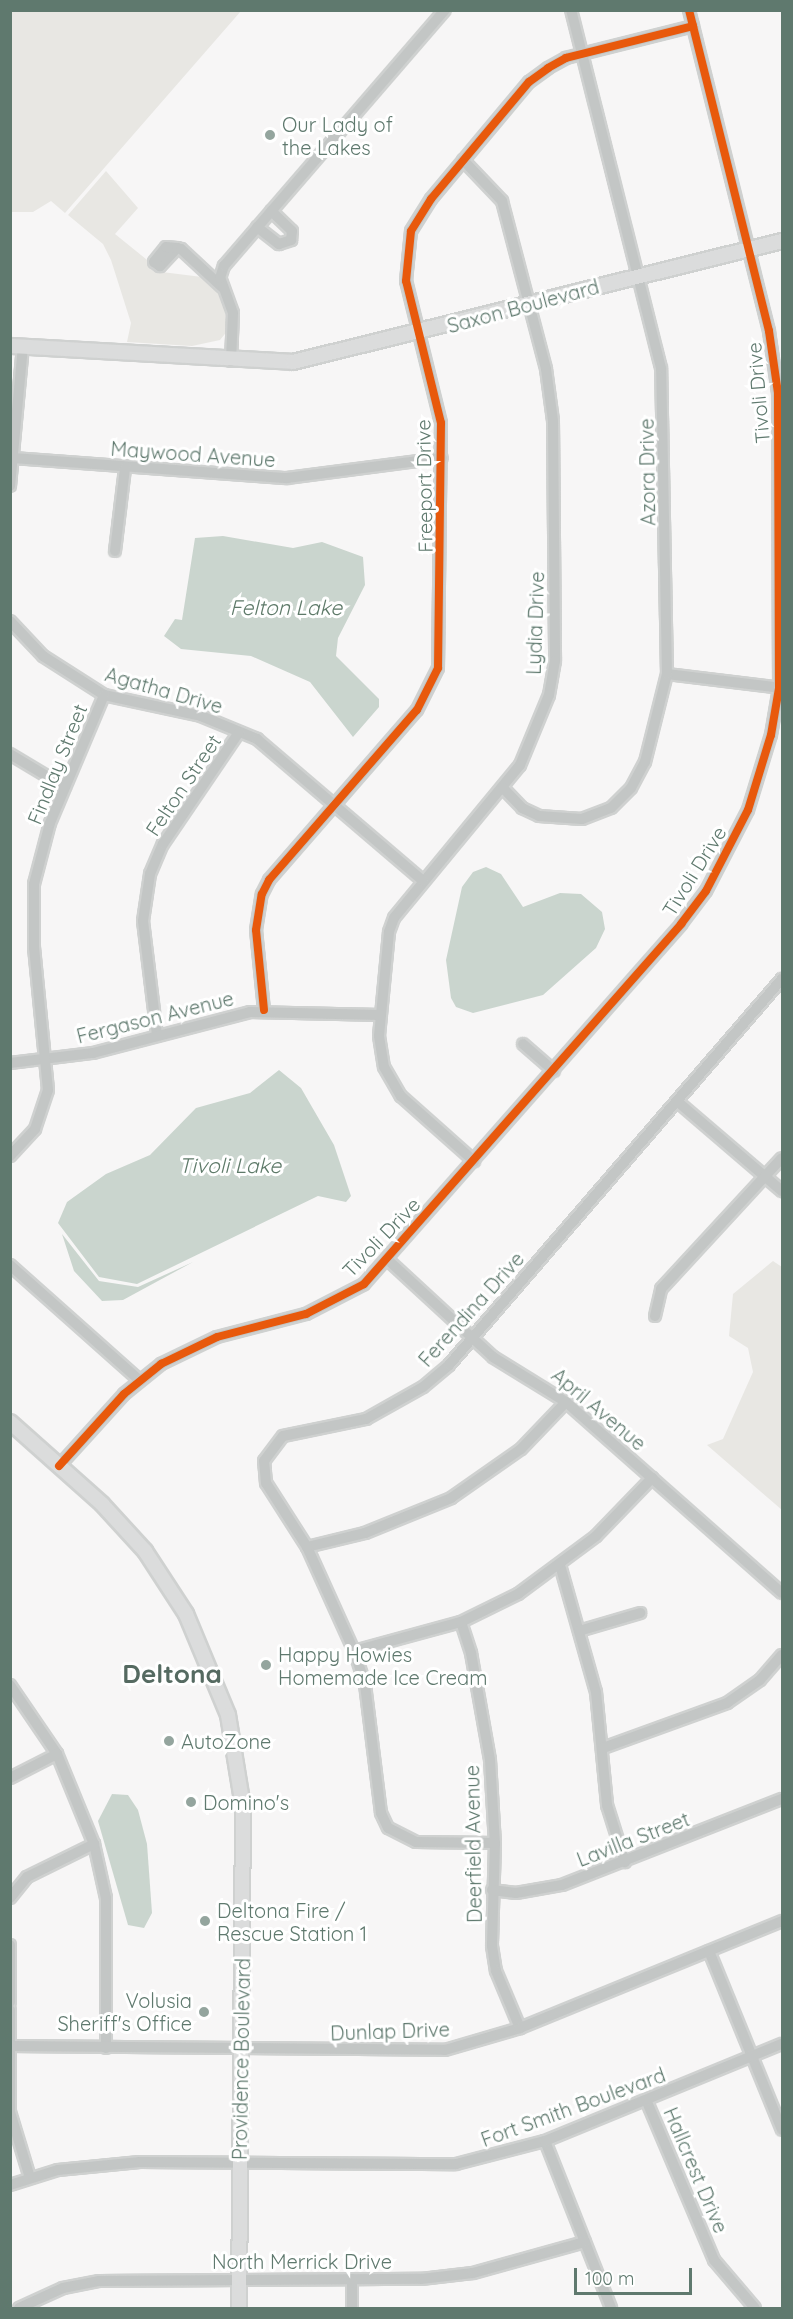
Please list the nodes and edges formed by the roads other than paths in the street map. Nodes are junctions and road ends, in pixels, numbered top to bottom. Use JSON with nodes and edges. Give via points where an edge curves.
{"nodes":[{"id":1,"x":445,"y":10,"type":"edge"},
{"id":2,"x":571,"y":10,"type":"edge"},
{"id":3,"x":689,"y":10,"type":"edge"},
{"id":4,"x":693,"y":26,"type":"junction"},
{"id":5,"x":582,"y":56,"type":"junction"},
{"id":6,"x":463,"y":160,"type":"junction"},
{"id":7,"x":271,"y":211,"type":"junction"},
{"id":8,"x":257,"y":227,"type":"junction"},
{"id":9,"x":783,"y":241,"type":"edge"},
{"id":10,"x":177,"y":248,"type":"dead end"},
{"id":11,"x":750,"y":249,"type":"junction"},
{"id":12,"x":637,"y":275,"type":"junction"},
{"id":13,"x":222,"y":288,"type":"junction"},
{"id":14,"x":529,"y":305,"type":"junction"},
{"id":15,"x":420,"y":334,"type":"junction"},
{"id":16,"x":17,"y":347,"type":"edge"},
{"id":17,"x":779,"y":358,"type":"edge"},
{"id":18,"x":231,"y":361,"type":"junction"},
{"id":19,"x":13,"y":458,"type":"junction"},
{"id":20,"x":441,"y":458,"type":"junction"},
{"id":21,"x":125,"y":468,"type":"junction"},
{"id":22,"x":781,"y":469,"type":"edge"},
{"id":23,"x":10,"y":486,"type":"edge"},
{"id":24,"x":115,"y":550,"type":"dead end"},
{"id":25,"x":782,"y":579,"type":"edge"},
{"id":26,"x":10,"y":621,"type":"edge"},
{"id":27,"x":667,"y":674,"type":"junction"},
{"id":28,"x":781,"y":688,"type":"edge"},
{"id":29,"x":104,"y":695,"type":"junction"},
{"id":30,"x":239,"y":732,"type":"junction"},
{"id":31,"x":10,"y":754,"type":"edge"},
{"id":32,"x":65,"y":787,"type":"junction"},
{"id":33,"x":503,"y":788,"type":"junction"},
{"id":34,"x":336,"y":806,"type":"junction"},
{"id":35,"x":422,"y":880,"type":"junction"},
{"id":36,"x":783,"y":979,"type":"edge"},
{"id":37,"x":264,"y":1010,"type":"junction"},
{"id":38,"x":381,"y":1015,"type":"junction"},
{"id":39,"x":157,"y":1035,"type":"junction"},
{"id":40,"x":523,"y":1044,"type":"dead end"},
{"id":41,"x":45,"y":1059,"type":"junction"},
{"id":42,"x":10,"y":1063,"type":"edge"},
{"id":43,"x":554,"y":1071,"type":"junction"},
{"id":44,"x":678,"y":1102,"type":"junction"},
{"id":45,"x":10,"y":1156,"type":"edge"},
{"id":46,"x":783,"y":1158,"type":"edge"},
{"id":47,"x":474,"y":1161,"type":"junction"},
{"id":48,"x":764,"y":1175,"type":"junction"},
{"id":49,"x":783,"y":1191,"type":"edge"},
{"id":50,"x":388,"y":1260,"type":"junction"},
{"id":51,"x":10,"y":1265,"type":"edge"},
{"id":52,"x":655,"y":1316,"type":"dead end"},
{"id":53,"x":472,"y":1338,"type":"junction"},
{"id":54,"x":139,"y":1380,"type":"junction"},
{"id":55,"x":566,"y":1402,"type":"junction"},
{"id":56,"x":10,"y":1422,"type":"edge"},
{"id":57,"x":59,"y":1466,"type":"junction"},
{"id":58,"x":652,"y":1478,"type":"junction"},
{"id":59,"x":307,"y":1546,"type":"junction"},
{"id":60,"x":560,"y":1565,"type":"junction"},
{"id":61,"x":783,"y":1593,"type":"edge"},
{"id":62,"x":640,"y":1613,"type":"dead end"},
{"id":63,"x":461,"y":1622,"type":"junction"},
{"id":64,"x":579,"y":1631,"type":"junction"},
{"id":65,"x":354,"y":1651,"type":"junction"},
{"id":66,"x":783,"y":1655,"type":"edge"},
{"id":67,"x":10,"y":1685,"type":"edge"},
{"id":68,"x":603,"y":1748,"type":"junction"},
{"id":69,"x":57,"y":1754,"type":"junction"},
{"id":70,"x":10,"y":1778,"type":"edge"},
{"id":71,"x":783,"y":1799,"type":"edge"},
{"id":72,"x":495,"y":1843,"type":"junction"},
{"id":73,"x":94,"y":1844,"type":"junction"},
{"id":74,"x":625,"y":1862,"type":"junction"},
{"id":75,"x":492,"y":1890,"type":"junction"},
{"id":76,"x":10,"y":1898,"type":"edge"},
{"id":77,"x":783,"y":1921,"type":"edge"},
{"id":78,"x":10,"y":1946,"type":"edge"},
{"id":79,"x":709,"y":1951,"type":"junction"},
{"id":80,"x":10,"y":2002,"type":"edge"},
{"id":81,"x":10,"y":2010,"type":"edge"},
{"id":82,"x":520,"y":2028,"type":"junction"},
{"id":83,"x":783,"y":2044,"type":"edge"},
{"id":84,"x":11,"y":2046,"type":"edge"},
{"id":85,"x":106,"y":2048,"type":"junction"},
{"id":86,"x":244,"y":2051,"type":"junction"},
{"id":87,"x":752,"y":2057,"type":"junction"},
{"id":88,"x":647,"y":2102,"type":"junction"},
{"id":89,"x":10,"y":2111,"type":"edge"},
{"id":90,"x":783,"y":2130,"type":"edge"},
{"id":91,"x":545,"y":2141,"type":"junction"},
{"id":92,"x":240,"y":2164,"type":"junction"},
{"id":93,"x":30,"y":2178,"type":"junction"},
{"id":94,"x":10,"y":2185,"type":"edge"},
{"id":95,"x":585,"y":2242,"type":"junction"},
{"id":96,"x":240,"y":2278,"type":"junction"},
{"id":97,"x":352,"y":2279,"type":"junction"},
{"id":98,"x":19,"y":2308,"type":"edge"},
{"id":99,"x":239,"y":2308,"type":"edge"},
{"id":100,"x":352,"y":2308,"type":"edge"},
{"id":101,"x":610,"y":2308,"type":"edge"},
{"id":102,"x":755,"y":2308,"type":"edge"}],
"edges":[{"from":1,"to":7,"type":"street"},
{"from":2,"to":5,"type":"street","name":"Azora Drive"},
{"from":3,"to":4,"type":"street","name":"Tivoli Drive"},
{"from":4,"to":5,"type":"street","name":"Freeport Drive"},
{"from":4,"to":11,"type":"street","name":"Tivoli Drive"},
{"from":5,"to":6,"type":"street","name":"Freeport Drive","via":[[566,58],[529,82]]},
{"from":5,"to":12,"type":"street","name":"Azora Drive"},
{"from":6,"to":14,"type":"street","name":"Lydia Drive","via":[[502,201]]},
{"from":6,"to":15,"type":"street","name":"Freeport Drive","via":[[411,231],[406,281]]},
{"from":7,"to":8,"type":"street"},
{"from":7,"to":8,"type":"street","via":[[292,231],[291,240],[279,244]]},
{"from":8,"to":13,"type":"street","via":[[220,273]]},
{"from":9,"to":11,"type":"main road","name":"Saxon Boulevard"},
{"from":10,"to":13,"type":"street"},
{"from":11,"to":12,"type":"main road","name":"Saxon Boulevard"},
{"from":11,"to":17,"type":"street","name":"Tivoli Drive"},
{"from":12,"to":14,"type":"main road","name":"Saxon Boulevard"},
{"from":12,"to":27,"type":"street","name":"Azora Drive","via":[[661,368]]},
{"from":13,"to":18,"type":"street","via":[[233,313]]},
{"from":14,"to":15,"type":"main road","name":"Saxon Boulevard"},
{"from":14,"to":33,"type":"street","name":"Lydia Drive","via":[[546,369],[553,421],[555,662],[534,738]]},
{"from":15,"to":18,"type":"main road","name":"Saxon Boulevard","via":[[294,362]]},
{"from":15,"to":20,"type":"street","name":"Freeport Drive","via":[[437,393]]},
{"from":16,"to":18,"type":"main road","name":"Saxon Boulevard"},
{"from":16,"to":19,"type":"street"},
{"from":17,"to":22,"type":"street","name":"Tivoli Drive"},
{"from":19,"to":21,"type":"street","name":"Maywood Avenue"},
{"from":19,"to":23,"type":"street"},
{"from":20,"to":21,"type":"street","name":"Maywood Avenue","via":[[400,460],[287,478]]},
{"from":20,"to":34,"type":"street","name":"Freeport Drive","via":[[438,668],[417,711]]},
{"from":21,"to":24,"type":"street"},
{"from":22,"to":25,"type":"street","name":"Tivoli Drive"},
{"from":25,"to":28,"type":"street","name":"Tivoli Drive"},
{"from":26,"to":29,"type":"street","name":"Agatha Drive","via":[[44,656]]},
{"from":27,"to":28,"type":"street"},
{"from":27,"to":33,"type":"street","name":"Azora Drive","via":[[645,762],[631,788],[611,808],[582,819],[539,816],[522,808]]},
{"from":28,"to":43,"type":"street","name":"Tivoli Drive","via":[[748,810],[706,891]]},
{"from":29,"to":30,"type":"street","name":"Agatha Drive","via":[[201,716]]},
{"from":29,"to":32,"type":"street","name":"Findlay Street"},
{"from":30,"to":34,"type":"street","name":"Agatha Drive","via":[[275,753]]},
{"from":30,"to":39,"type":"street","name":"Felton Street","via":[[162,844],[150,874],[143,921]]},
{"from":31,"to":32,"type":"street"},
{"from":32,"to":41,"type":"street","name":"Findlay Street","via":[[34,884],[34,948]]},
{"from":33,"to":35,"type":"street","name":"Lydia Drive"},
{"from":34,"to":35,"type":"street","name":"Agatha Drive"},
{"from":34,"to":37,"type":"street","name":"Freeport Drive","via":[[262,894],[256,930]]},
{"from":35,"to":38,"type":"street","name":"Lydia Drive","via":[[389,932]]},
{"from":36,"to":44,"type":"street","name":"Ferendina Drive"},
{"from":37,"to":38,"type":"street","name":"Fergason Avenue"},
{"from":37,"to":39,"type":"street","name":"Fergason Avenue"},
{"from":38,"to":47,"type":"street","name":"Lydia Drive","via":[[380,1049],[389,1078],[401,1096]]},
{"from":39,"to":41,"type":"street","name":"Fergason Avenue","via":[[93,1053]]},
{"from":40,"to":43,"type":"street"},
{"from":41,"to":42,"type":"street","name":"Fergason Avenue"},
{"from":41,"to":45,"type":"street","name":"Findlay Street","via":[[48,1090],[44,1112]]},
{"from":43,"to":47,"type":"street","name":"Tivoli Drive"},
{"from":44,"to":48,"type":"street"},
{"from":44,"to":53,"type":"street","name":"Ferendina Drive"},
{"from":46,"to":48,"type":"street"},
{"from":47,"to":50,"type":"street","name":"Tivoli Drive"},
{"from":48,"to":49,"type":"street"},
{"from":48,"to":52,"type":"street","via":[[661,1289]]},
{"from":50,"to":53,"type":"street","name":"April Avenue"},
{"from":50,"to":54,"type":"street","name":"Tivoli Drive","via":[[336,1301],[217,1337],[188,1349]]},
{"from":51,"to":54,"type":"street"},
{"from":53,"to":55,"type":"street","name":"April Avenue"},
{"from":53,"to":59,"type":"street","name":"Ferendina Drive","via":[[423,1387],[391,1408],[333,1428],[294,1432],[274,1442],[263,1473]]},
{"from":54,"to":57,"type":"street","name":"Tivoli Drive"},
{"from":55,"to":58,"type":"street","name":"April Avenue"},
{"from":55,"to":59,"type":"street","via":[[521,1449],[451,1498],[365,1533]]},
{"from":56,"to":57,"type":"main road","name":"Providence Boulevard"},
{"from":57,"to":86,"type":"main road","name":"Providence Boulevard","via":[[132,1535],[166,1580],[212,1667],[228,1715],[243,1807]]},
{"from":58,"to":60,"type":"street"},
{"from":58,"to":61,"type":"street","name":"April Avenue"},
{"from":59,"to":65,"type":"street","name":"Ferendina Drive"},
{"from":60,"to":63,"type":"street","via":[[518,1594]]},
{"from":60,"to":64,"type":"street"},
{"from":62,"to":64,"type":"street"},
{"from":63,"to":65,"type":"street"},
{"from":63,"to":72,"type":"street","name":"Deerfield Avenue","via":[[485,1724]]},
{"from":64,"to":68,"type":"street","via":[[596,1692]]},
{"from":65,"to":72,"type":"street","name":"Ferendina Drive","via":[[365,1684],[381,1813],[388,1828],[416,1842]]},
{"from":66,"to":68,"type":"street","via":[[760,1680],[727,1703]]},
{"from":67,"to":69,"type":"street"},
{"from":68,"to":74,"type":"street","via":[[607,1805]]},
{"from":69,"to":70,"type":"street"},
{"from":69,"to":73,"type":"street"},
{"from":71,"to":74,"type":"street","name":"Lavilla Street"},
{"from":72,"to":75,"type":"street","name":"Deerfield Avenue"},
{"from":73,"to":76,"type":"street","via":[[27,1877]]},
{"from":73,"to":85,"type":"street","via":[[106,1898]]},
{"from":74,"to":75,"type":"street","name":"Lavilla Street","via":[[543,1891]]},
{"from":75,"to":82,"type":"street","name":"Deerfield Avenue","via":[[496,1971]]},
{"from":77,"to":79,"type":"street","name":"Dunlap Drive"},
{"from":78,"to":80,"type":"street"},
{"from":79,"to":82,"type":"street","name":"Dunlap Drive"},
{"from":79,"to":87,"type":"street"},
{"from":81,"to":84,"type":"street"},
{"from":82,"to":86,"type":"street","name":"Dunlap Drive","via":[[445,2050]]},
{"from":83,"to":87,"type":"street","name":"Fort Smith Boulevard"},
{"from":84,"to":85,"type":"street","name":"Dunlap Drive"},
{"from":84,"to":89,"type":"street"},
{"from":85,"to":86,"type":"street","name":"Dunlap Drive"},
{"from":86,"to":92,"type":"main road","name":"Providence Boulevard"},
{"from":87,"to":88,"type":"street","name":"Fort Smith Boulevard"},
{"from":87,"to":90,"type":"street"},
{"from":88,"to":91,"type":"street","name":"Fort Smith Boulevard"},
{"from":88,"to":102,"type":"street","name":"Hallcrest Drive","via":[[714,2260]]},
{"from":89,"to":93,"type":"street"},
{"from":91,"to":92,"type":"street","name":"Fort Smith Boulevard","via":[[498,2156],[438,2166]]},
{"from":91,"to":95,"type":"street"},
{"from":92,"to":93,"type":"street","name":"Fort Smith Boulevard","via":[[140,2162],[58,2170]]},
{"from":92,"to":96,"type":"main road","name":"Providence Boulevard"},
{"from":93,"to":94,"type":"street","name":"Fort Smith Boulevard"},
{"from":95,"to":97,"type":"street","name":"North Merrick Drive","via":[[473,2273]]},
{"from":95,"to":101,"type":"street"},
{"from":96,"to":97,"type":"street","name":"North Merrick Drive"},
{"from":96,"to":98,"type":"street","name":"North Merrick Drive","via":[[99,2281],[63,2288]]},
{"from":96,"to":99,"type":"main road","name":"Providence Boulevard"},
{"from":97,"to":100,"type":"street"}]}
